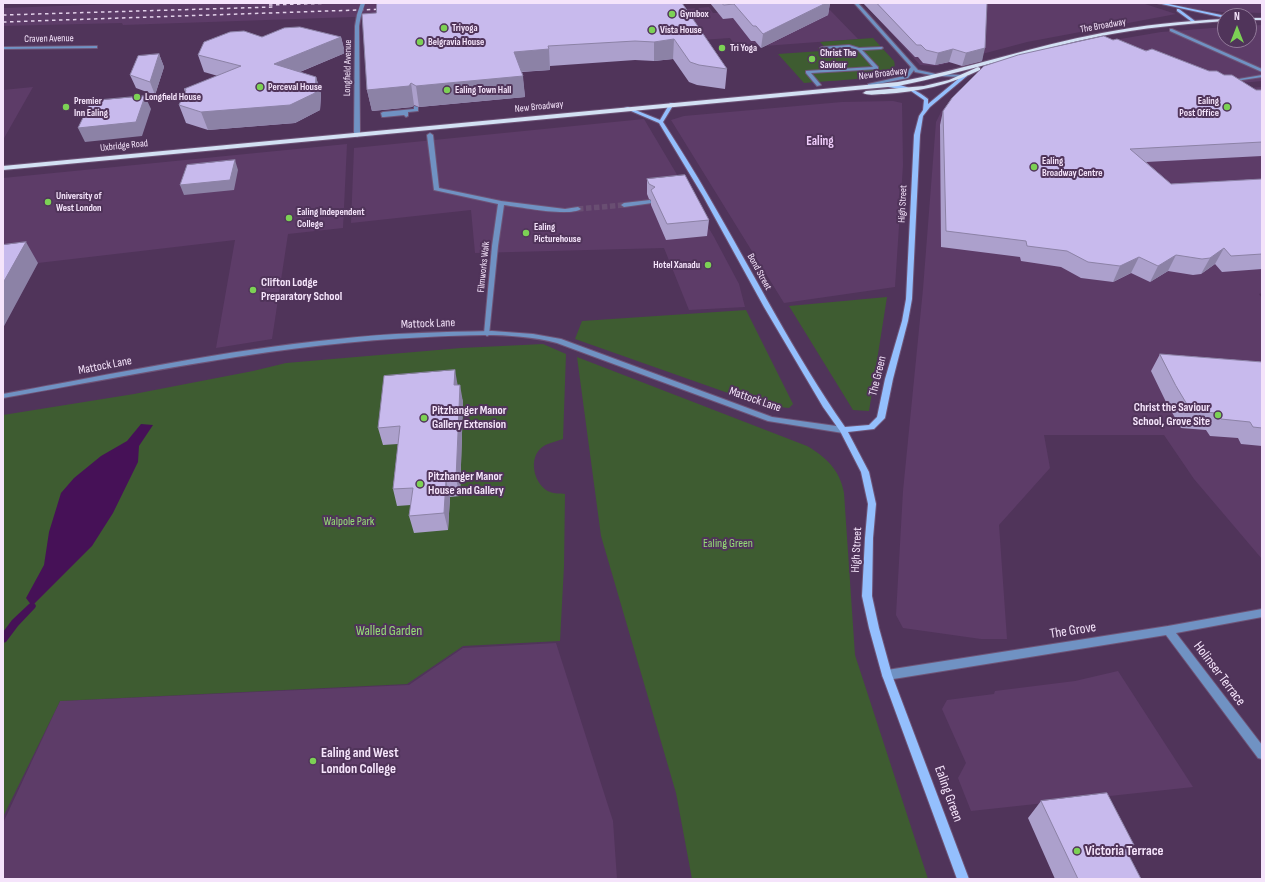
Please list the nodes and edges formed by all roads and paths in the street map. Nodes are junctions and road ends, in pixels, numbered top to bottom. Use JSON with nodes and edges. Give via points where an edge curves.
{"nodes":[{"id":1,"x":363,"y":3,"type":"edge"},
{"id":2,"x":856,"y":3,"type":"edge"},
{"id":3,"x":1159,"y":3,"type":"edge"},
{"id":4,"x":1170,"y":6,"type":"junction"},
{"id":5,"x":1217,"y":16,"type":"edge"},
{"id":6,"x":1217,"y":19,"type":"edge"},
{"id":7,"x":1193,"y":21,"type":"junction"},
{"id":8,"x":1171,"y":30,"type":"dead end"},
{"id":9,"x":96,"y":47,"type":"dead end"},
{"id":10,"x":3,"y":48,"type":"edge"},
{"id":11,"x":822,"y":48,"type":"dead end"},
{"id":12,"x":882,"y":48,"type":"dead end"},
{"id":13,"x":859,"y":49,"type":"junction"},
{"id":14,"x":990,"y":63,"type":"junction"},
{"id":15,"x":913,"y":67,"type":"junction"},
{"id":16,"x":1262,"y":71,"type":"edge"},
{"id":17,"x":936,"y":76,"type":"junction"},
{"id":18,"x":965,"y":76,"type":"junction"},
{"id":19,"x":1262,"y":76,"type":"edge"},
{"id":20,"x":1226,"y":81,"type":"edge"},
{"id":21,"x":819,"y":85,"type":"dead end"},
{"id":22,"x":876,"y":86,"type":"junction"},
{"id":23,"x":846,"y":88,"type":"junction"},
{"id":24,"x":832,"y":90,"type":"junction"},
{"id":25,"x":915,"y":91,"type":"junction"},
{"id":26,"x":672,"y":104,"type":"junction"},
{"id":27,"x":416,"y":107,"type":"edge"},
{"id":28,"x":626,"y":108,"type":"junction"},
{"id":29,"x":925,"y":110,"type":"junction"},
{"id":30,"x":406,"y":116,"type":"dead end"},
{"id":31,"x":661,"y":122,"type":"junction"},
{"id":32,"x":357,"y":134,"type":"junction"},
{"id":33,"x":430,"y":135,"type":"dead end"},
{"id":34,"x":248,"y":144,"type":"joint"},
{"id":35,"x":3,"y":168,"type":"edge"},
{"id":36,"x":650,"y":202,"type":"edge"},
{"id":37,"x":501,"y":203,"type":"junction"},
{"id":38,"x":624,"y":205,"type":"tunnel mouth"},
{"id":39,"x":578,"y":210,"type":"tunnel mouth"},
{"id":40,"x":909,"y":300,"type":"joint"},
{"id":41,"x":487,"y":334,"type":"junction"},
{"id":42,"x":3,"y":396,"type":"edge"},
{"id":43,"x":843,"y":430,"type":"junction"},
{"id":44,"x":1262,"y":613,"type":"edge"},
{"id":45,"x":1168,"y":630,"type":"junction"},
{"id":46,"x":888,"y":675,"type":"junction"},
{"id":47,"x":1262,"y":754,"type":"edge"},
{"id":48,"x":963,"y":879,"type":"edge"}],
"edges":[{"from":1,"to":32,"type":"street","name":"Longfield Avenue","bridge":true,"via":[[357,26]]},
{"from":2,"to":15,"type":"street"},
{"from":3,"to":4,"type":"main road"},
{"from":4,"to":5,"type":"main road"},
{"from":4,"to":7,"type":"main road","via":[[1186,14]]},
{"from":6,"to":7,"type":"main road","name":"The Broadway"},
{"from":7,"to":14,"type":"main road","name":"The Broadway","via":[[1080,39]]},
{"from":8,"to":16,"type":"street"},
{"from":9,"to":10,"type":"street","name":"Craven Avenue"},
{"from":11,"to":13,"type":"street","via":[[850,46]]},
{"from":12,"to":13,"type":"street"},
{"from":13,"to":21,"type":"street","via":[[876,68],[808,72]]},
{"from":14,"to":17,"type":"main road","name":"The Broadway"},
{"from":14,"to":18,"type":"main road","name":"The Broadway"},
{"from":15,"to":17,"type":"street","via":[[917,71]]},
{"from":15,"to":23,"type":"street","via":[[906,77],[895,81]]},
{"from":17,"to":18,"type":"street"},
{"from":17,"to":22,"type":"main road","name":"New Broadway"},
{"from":18,"to":25,"type":"main road","name":"The Broadway"},
{"from":18,"to":29,"type":"main road","name":"High Street"},
{"from":19,"to":20,"type":"street"},
{"from":22,"to":23,"type":"main road","name":"New Broadway"},
{"from":22,"to":25,"type":"main road","via":[[894,86]]},
{"from":23,"to":24,"type":"main road","name":"New Broadway"},
{"from":24,"to":25,"type":"main road","name":"New Broadway","via":[[866,93]]},
{"from":24,"to":26,"type":"main road","name":"New Broadway"},
{"from":25,"to":29,"type":"main road","via":[[926,100]]},
{"from":26,"to":28,"type":"main road","name":"New Broadway"},
{"from":26,"to":31,"type":"main road"},
{"from":27,"to":30,"type":"street","via":[[416,110],[384,113],[384,116]]},
{"from":28,"to":31,"type":"main road"},
{"from":28,"to":32,"type":"main road","name":"New Broadway"},
{"from":29,"to":40,"type":"main road","name":"High Street","via":[[917,134]]},
{"from":31,"to":43,"type":"main road","name":"Bond Street","via":[[706,196],[766,307]]},
{"from":32,"to":34,"type":"main road","name":"New Broadway"},
{"from":33,"to":37,"type":"street","via":[[436,190]]},
{"from":34,"to":35,"type":"main road","name":"Uxbridge Road"},
{"from":36,"to":38,"type":"street"},
{"from":37,"to":39,"type":"street","via":[[565,211]]},
{"from":37,"to":41,"type":"street","name":"Filmworks Walk"},
{"from":40,"to":43,"type":"main road","name":"The Green","via":[[881,418],[871,427]]},
{"from":41,"to":42,"type":"street","name":"Mattock Lane","via":[[372,338],[270,350]]},
{"from":41,"to":43,"type":"street","name":"Mattock Lane","via":[[541,336],[771,419]]},
{"from":43,"to":46,"type":"main road","name":"High Street","via":[[865,472],[872,504],[867,596]]},
{"from":44,"to":45,"type":"street","name":"The Grove"},
{"from":45,"to":46,"type":"street","name":"The Grove"},
{"from":45,"to":47,"type":"street","name":"Holinser Terrace"},
{"from":46,"to":48,"type":"main road","name":"Ealing Green"}]}
